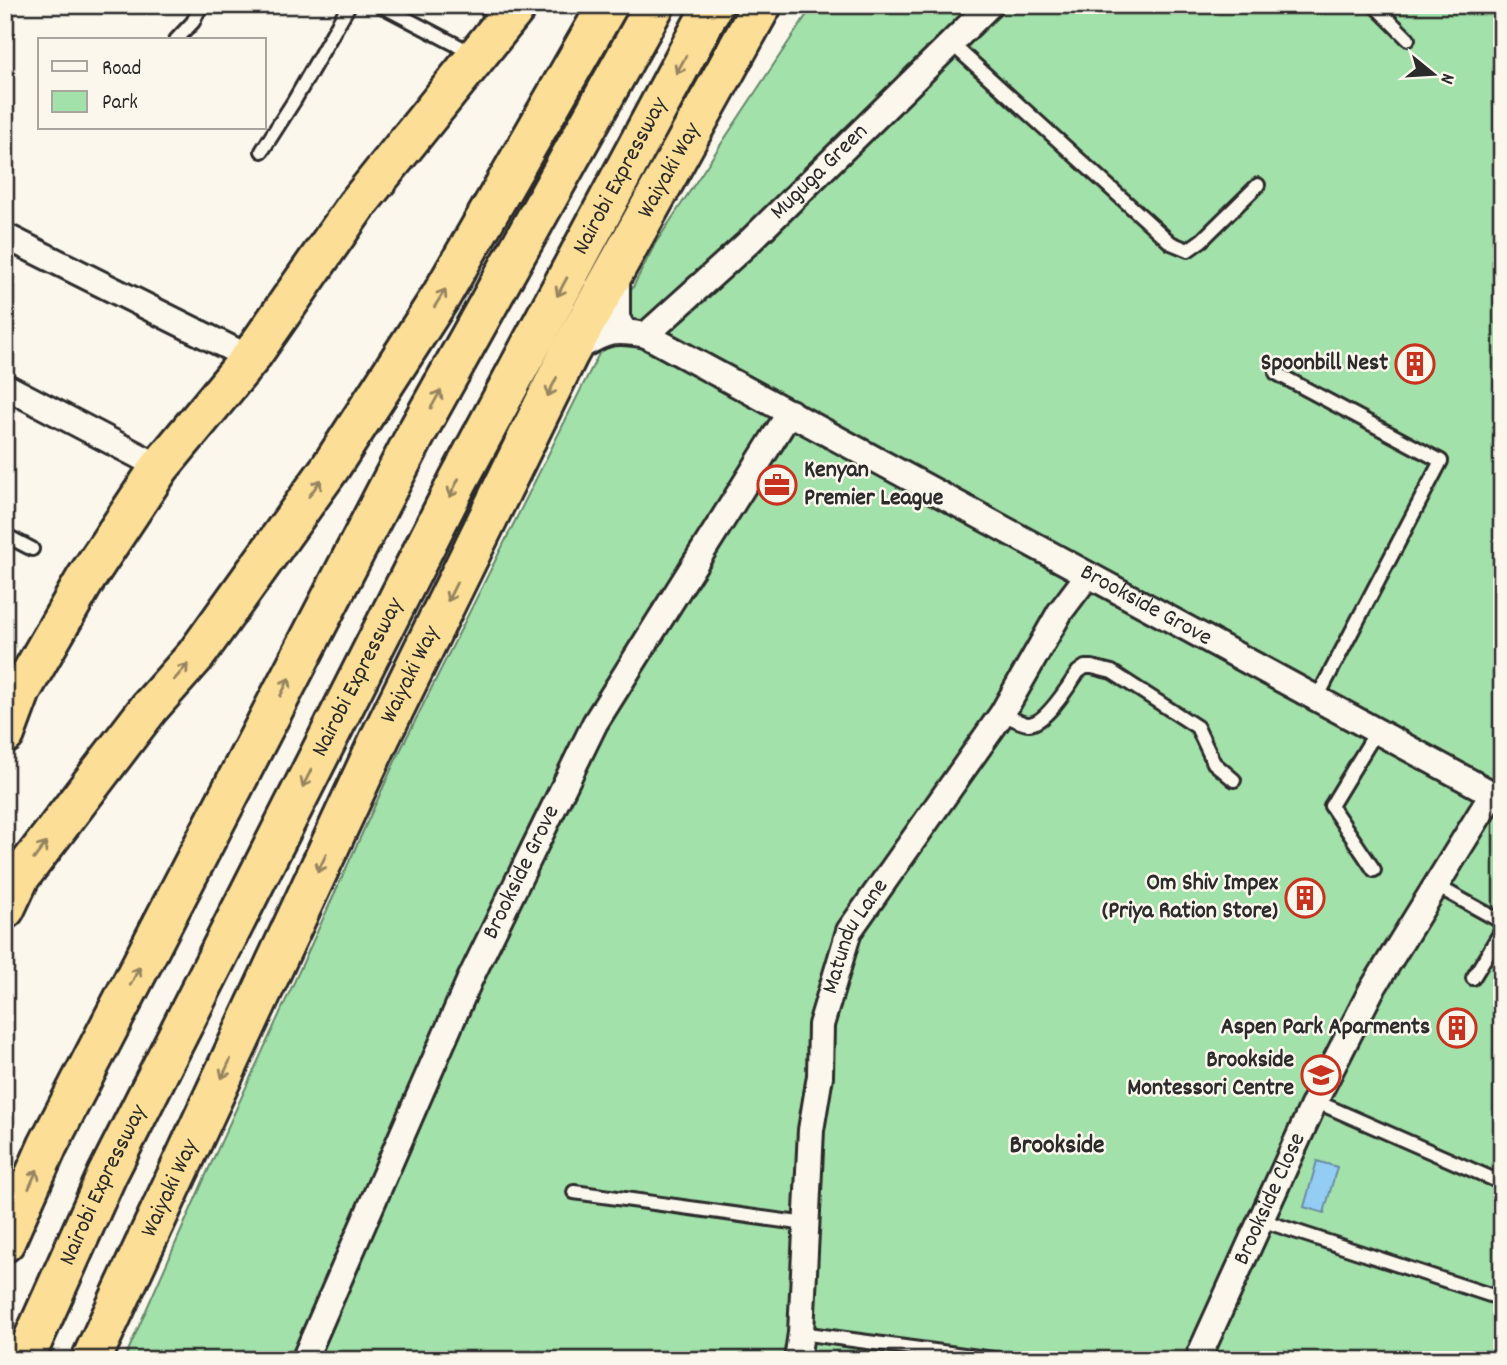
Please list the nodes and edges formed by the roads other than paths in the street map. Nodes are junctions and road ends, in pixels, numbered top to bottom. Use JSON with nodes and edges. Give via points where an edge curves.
{"nodes":[{"id":1,"x":201,"y":5,"type":"edge"},
{"id":2,"x":349,"y":5,"type":"edge"},
{"id":3,"x":380,"y":5,"type":"edge"},
{"id":4,"x":608,"y":5,"type":"edge"},
{"id":5,"x":655,"y":5,"type":"edge"},
{"id":6,"x":713,"y":5,"type":"edge"},
{"id":7,"x":762,"y":5,"type":"edge"},
{"id":8,"x":990,"y":5,"type":"edge"},
{"id":9,"x":1374,"y":5,"type":"edge"},
{"id":10,"x":503,"y":10,"type":"edge"},
{"id":11,"x":178,"y":38,"type":"edge"},
{"id":12,"x":1408,"y":39,"type":"dead end"},
{"id":13,"x":952,"y":44,"type":"junction"},
{"id":14,"x":478,"y":56,"type":"junction"},
{"id":15,"x":262,"y":150,"type":"dead end"},
{"id":16,"x":1258,"y":185,"type":"dead end"},
{"id":17,"x":5,"y":236,"type":"edge"},
{"id":18,"x":617,"y":265,"type":"junction"},
{"id":19,"x":635,"y":333,"type":"junction"},
{"id":20,"x":569,"y":353,"type":"junction"},
{"id":21,"x":250,"y":358,"type":"junction"},
{"id":22,"x":1276,"y":373,"type":"dead end"},
{"id":23,"x":5,"y":386,"type":"edge"},
{"id":24,"x":790,"y":412,"type":"junction"},
{"id":25,"x":160,"y":467,"type":"junction"},
{"id":26,"x":5,"y":535,"type":"edge"},
{"id":27,"x":32,"y":549,"type":"dead end"},
{"id":28,"x":1088,"y":575,"type":"junction"},
{"id":29,"x":1317,"y":698,"type":"junction"},
{"id":30,"x":1002,"y":714,"type":"junction"},
{"id":31,"x":1376,"y":732,"type":"junction"},
{"id":32,"x":5,"y":733,"type":"edge"},
{"id":33,"x":1234,"y":780,"type":"dead end"},
{"id":34,"x":1497,"y":796,"type":"edge"},
{"id":35,"x":1374,"y":870,"type":"dead end"},
{"id":36,"x":1435,"y":884,"type":"junction"},
{"id":37,"x":5,"y":909,"type":"edge"},
{"id":38,"x":1502,"y":922,"type":"edge"},
{"id":39,"x":1502,"y":930,"type":"edge"},
{"id":40,"x":1473,"y":978,"type":"dead end"},
{"id":41,"x":1315,"y":1101,"type":"junction"},
{"id":42,"x":1502,"y":1183,"type":"edge"},
{"id":43,"x":574,"y":1192,"type":"dead end"},
{"id":44,"x":1261,"y":1220,"type":"junction"},
{"id":45,"x":806,"y":1224,"type":"junction"},
{"id":46,"x":5,"y":1242,"type":"edge"},
{"id":47,"x":1502,"y":1299,"type":"edge"},
{"id":48,"x":801,"y":1333,"type":"junction"},
{"id":49,"x":1200,"y":1354,"type":"dead end"},
{"id":50,"x":24,"y":1360,"type":"edge"},
{"id":51,"x":91,"y":1360,"type":"edge"},
{"id":52,"x":304,"y":1360,"type":"edge"},
{"id":53,"x":797,"y":1360,"type":"edge"},
{"id":54,"x":1000,"y":1360,"type":"edge"}],
"edges":[{"from":1,"to":11,"type":"lane"},
{"from":2,"to":15,"type":"lane"},
{"from":3,"to":14,"type":"lane"},
{"from":37,"to":4,"type":"highway","one_way":true,"via":[[20,877],[149,708],[196,655],[330,468],[441,296]]},
{"from":46,"to":5,"type":"highway","name":"Nairobi Expressway","one_way":true,"via":[[48,1145],[417,432]]},
{"from":6,"to":50,"type":"highway","name":"Nairobi Expressway","one_way":true,"via":[[457,481],[107,1174]]},
{"from":7,"to":18,"type":"highway","name":"Waiyaki Way"},
{"from":8,"to":13,"type":"street","name":"Muguga Green"},
{"from":9,"to":12,"type":"lane"},
{"from":10,"to":14,"type":"highway"},
{"from":13,"to":16,"type":"lane","via":[[1171,243],[1188,250]]},
{"from":13,"to":19,"type":"street","name":"Muguga Green","via":[[750,241]]},
{"from":14,"to":21,"type":"highway","via":[[356,206]]},
{"from":17,"to":21,"type":"street"},
{"from":18,"to":19,"type":"street","via":[[617,318]]},
{"from":18,"to":20,"type":"highway","name":"Waiyaki Way"},
{"from":19,"to":20,"type":"street","via":[[604,333]]},
{"from":19,"to":24,"type":"street","name":"Brookside Grove"},
{"from":20,"to":51,"type":"highway","name":"Waiyaki Way","one_way":true,"via":[[380,737]]},
{"from":21,"to":25,"type":"highway"},
{"from":22,"to":29,"type":"lane","via":[[1441,461]]},
{"from":23,"to":25,"type":"street"},
{"from":24,"to":28,"type":"street","name":"Brookside Grove"},
{"from":24,"to":52,"type":"street","name":"Brookside Grove","via":[[595,723],[470,979]]},
{"from":25,"to":32,"type":"highway","via":[[85,580],[21,691]]},
{"from":26,"to":27,"type":"lane"},
{"from":28,"to":29,"type":"street","name":"Brookside Grove"},
{"from":28,"to":30,"type":"street","name":"Matundu Lane","via":[[1060,612]]},
{"from":29,"to":31,"type":"street","name":"Brookside Grove"},
{"from":30,"to":33,"type":"lane","via":[[1033,723],[1085,667],[1112,672],[1197,727],[1214,763]]},
{"from":30,"to":45,"type":"street","name":"Matundu Lane","via":[[849,931],[821,1025]]},
{"from":31,"to":34,"type":"street","name":"Brookside Grove"},
{"from":31,"to":35,"type":"lane","via":[[1331,806]]},
{"from":34,"to":36,"type":"street","name":"Brookside Close"},
{"from":36,"to":38,"type":"lane"},
{"from":36,"to":41,"type":"street","name":"Brookside Close","via":[[1371,991]]},
{"from":39,"to":40,"type":"lane"},
{"from":41,"to":42,"type":"lane"},
{"from":41,"to":44,"type":"street","name":"Brookside Close"},
{"from":43,"to":45,"type":"lane"},
{"from":44,"to":47,"type":"lane"},
{"from":44,"to":49,"type":"street","name":"Brookside Close"},
{"from":45,"to":48,"type":"street","name":"Matundu Lane"},
{"from":48,"to":53,"type":"street","name":"Matundu Lane"},
{"from":48,"to":54,"type":"lane"}]}
